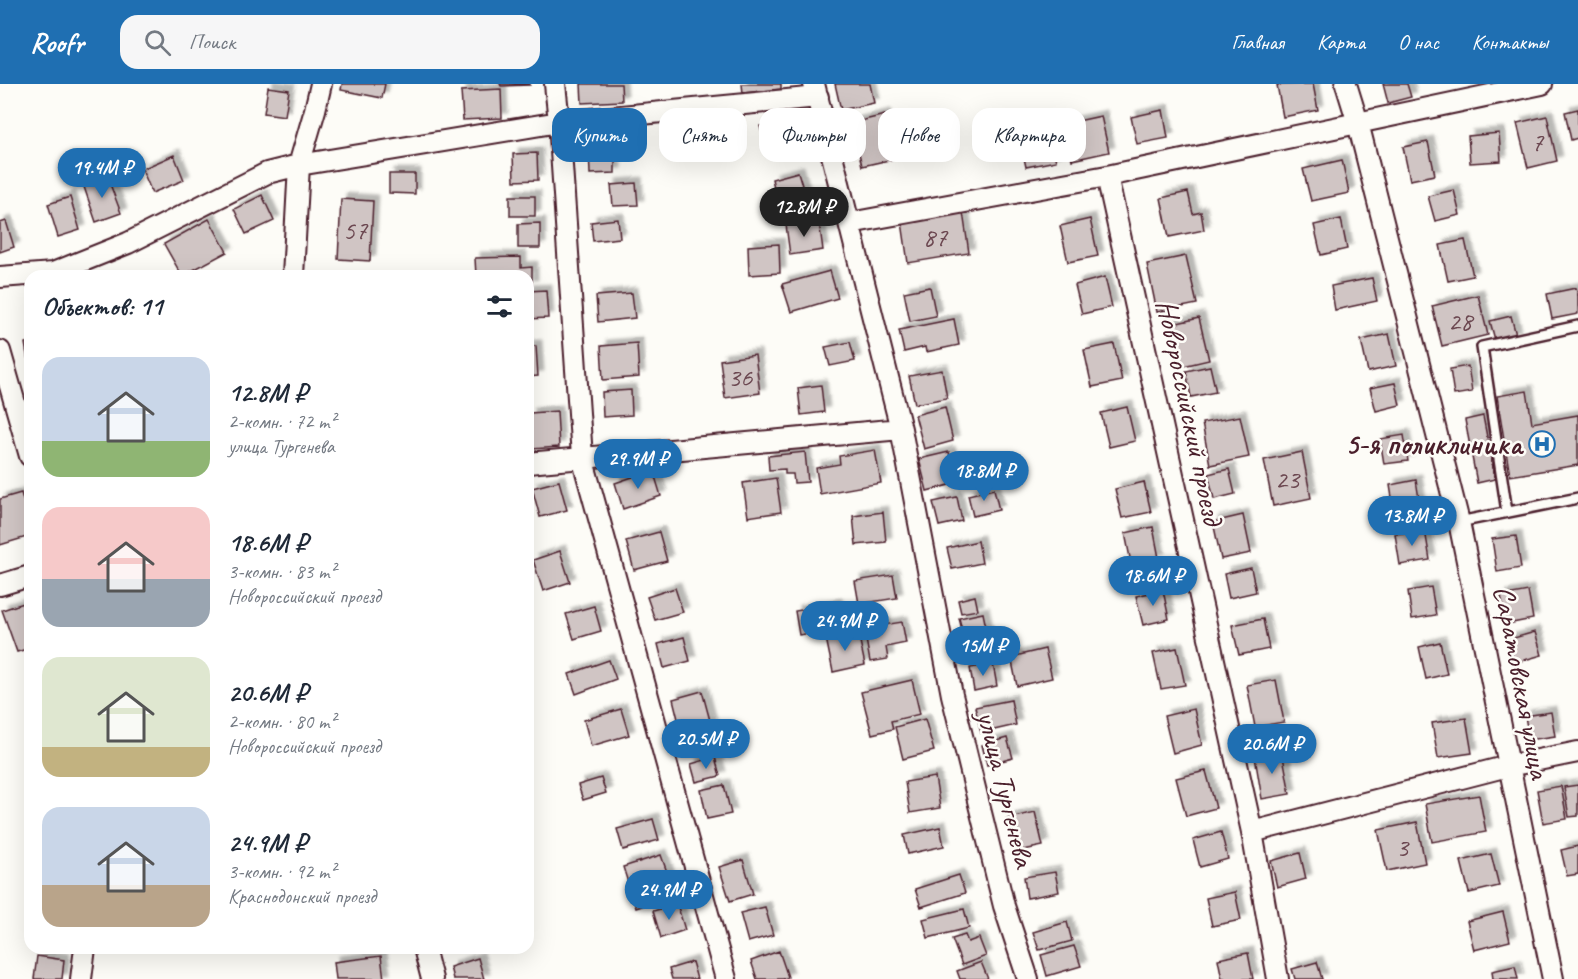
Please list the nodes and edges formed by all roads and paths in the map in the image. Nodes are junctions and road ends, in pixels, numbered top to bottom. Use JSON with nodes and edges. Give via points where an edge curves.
{"nodes":[{"id":1,"x":321,"y":84,"type":"edge"},
{"id":2,"x":555,"y":84,"type":"edge"},
{"id":3,"x":1346,"y":84,"type":"edge"},
{"id":4,"x":1542,"y":84,"type":"edge"},
{"id":5,"x":816,"y":90,"type":"edge"},
{"id":6,"x":558,"y":108,"type":"edge"},
{"id":7,"x":647,"y":111,"type":"edge"},
{"id":8,"x":552,"y":123,"type":"edge"},
{"id":9,"x":1358,"y":123,"type":"junction"},
{"id":10,"x":562,"y":162,"type":"edge"},
{"id":11,"x":299,"y":165,"type":"junction"},
{"id":12,"x":1107,"y":176,"type":"junction"},
{"id":13,"x":850,"y":223,"type":"junction"},
{"id":14,"x":60,"y":270,"type":"edge"},
{"id":15,"x":293,"y":270,"type":"edge"},
{"id":16,"x":24,"y":275,"type":"edge"},
{"id":17,"x":0,"y":277,"type":"edge"},
{"id":18,"x":1578,"y":326,"type":"edge"},
{"id":19,"x":0,"y":351,"type":"edge"},
{"id":20,"x":901,"y":429,"type":"junction"},
{"id":21,"x":24,"y":435,"type":"edge"},
{"id":22,"x":582,"y":457,"type":"junction"},
{"id":23,"x":534,"y":462,"type":"edge"},
{"id":24,"x":1578,"y":498,"type":"edge"},
{"id":25,"x":1507,"y":512,"type":"junction"},
{"id":26,"x":1459,"y":522,"type":"junction"},
{"id":27,"x":24,"y":578,"type":"edge"},
{"id":28,"x":0,"y":585,"type":"edge"},
{"id":29,"x":1578,"y":752,"type":"edge"},
{"id":30,"x":1508,"y":766,"type":"junction"},
{"id":31,"x":1252,"y":832,"type":"junction"},
{"id":32,"x":84,"y":954,"type":"edge"},
{"id":33,"x":426,"y":954,"type":"edge"},
{"id":34,"x":81,"y":979,"type":"edge"},
{"id":35,"x":432,"y":979,"type":"edge"},
{"id":36,"x":726,"y":979,"type":"edge"},
{"id":37,"x":1029,"y":979,"type":"edge"},
{"id":38,"x":1278,"y":979,"type":"edge"},
{"id":39,"x":1553,"y":979,"type":"edge"}],
"edges":[{"from":1,"to":11,"type":"street"},
{"from":2,"to":6,"type":"street"},
{"from":3,"to":9,"type":"street","name":"Саратовская улица"},
{"from":4,"to":9,"type":"street"},
{"from":5,"to":7,"type":"street"},
{"from":5,"to":13,"type":"street","name":"улица Тургенева"},
{"from":8,"to":11,"type":"street"},
{"from":9,"to":12,"type":"street"},
{"from":9,"to":26,"type":"street","name":"Саратовская улица"},
{"from":10,"to":22,"type":"street"},
{"from":11,"to":14,"type":"street","via":[[267,174],[128,243]]},
{"from":11,"to":15,"type":"street"},
{"from":12,"to":13,"type":"street"},
{"from":12,"to":31,"type":"street","name":"Новороссийский проезд"},
{"from":13,"to":20,"type":"street","name":"улица Тургенева"},
{"from":16,"to":17,"type":"street"},
{"from":18,"to":25,"type":"lane","via":[[1482,347]]},
{"from":19,"to":21,"type":"street"},
{"from":20,"to":22,"type":"street"},
{"from":20,"to":37,"type":"street","name":"улица Тургенева","via":[[952,696],[1004,906]]},
{"from":22,"to":23,"type":"street"},
{"from":22,"to":36,"type":"street"},
{"from":24,"to":25,"type":"lane"},
{"from":25,"to":26,"type":"lane"},
{"from":26,"to":30,"type":"street","name":"Саратовская улица"},
{"from":27,"to":28,"type":"street"},
{"from":29,"to":30,"type":"street"},
{"from":30,"to":31,"type":"street"},
{"from":30,"to":39,"type":"street","name":"Саратовская улица"},
{"from":31,"to":38,"type":"street","name":"Новороссийский проезд"},
{"from":32,"to":34,"type":"street"},
{"from":33,"to":35,"type":"street"}]}
